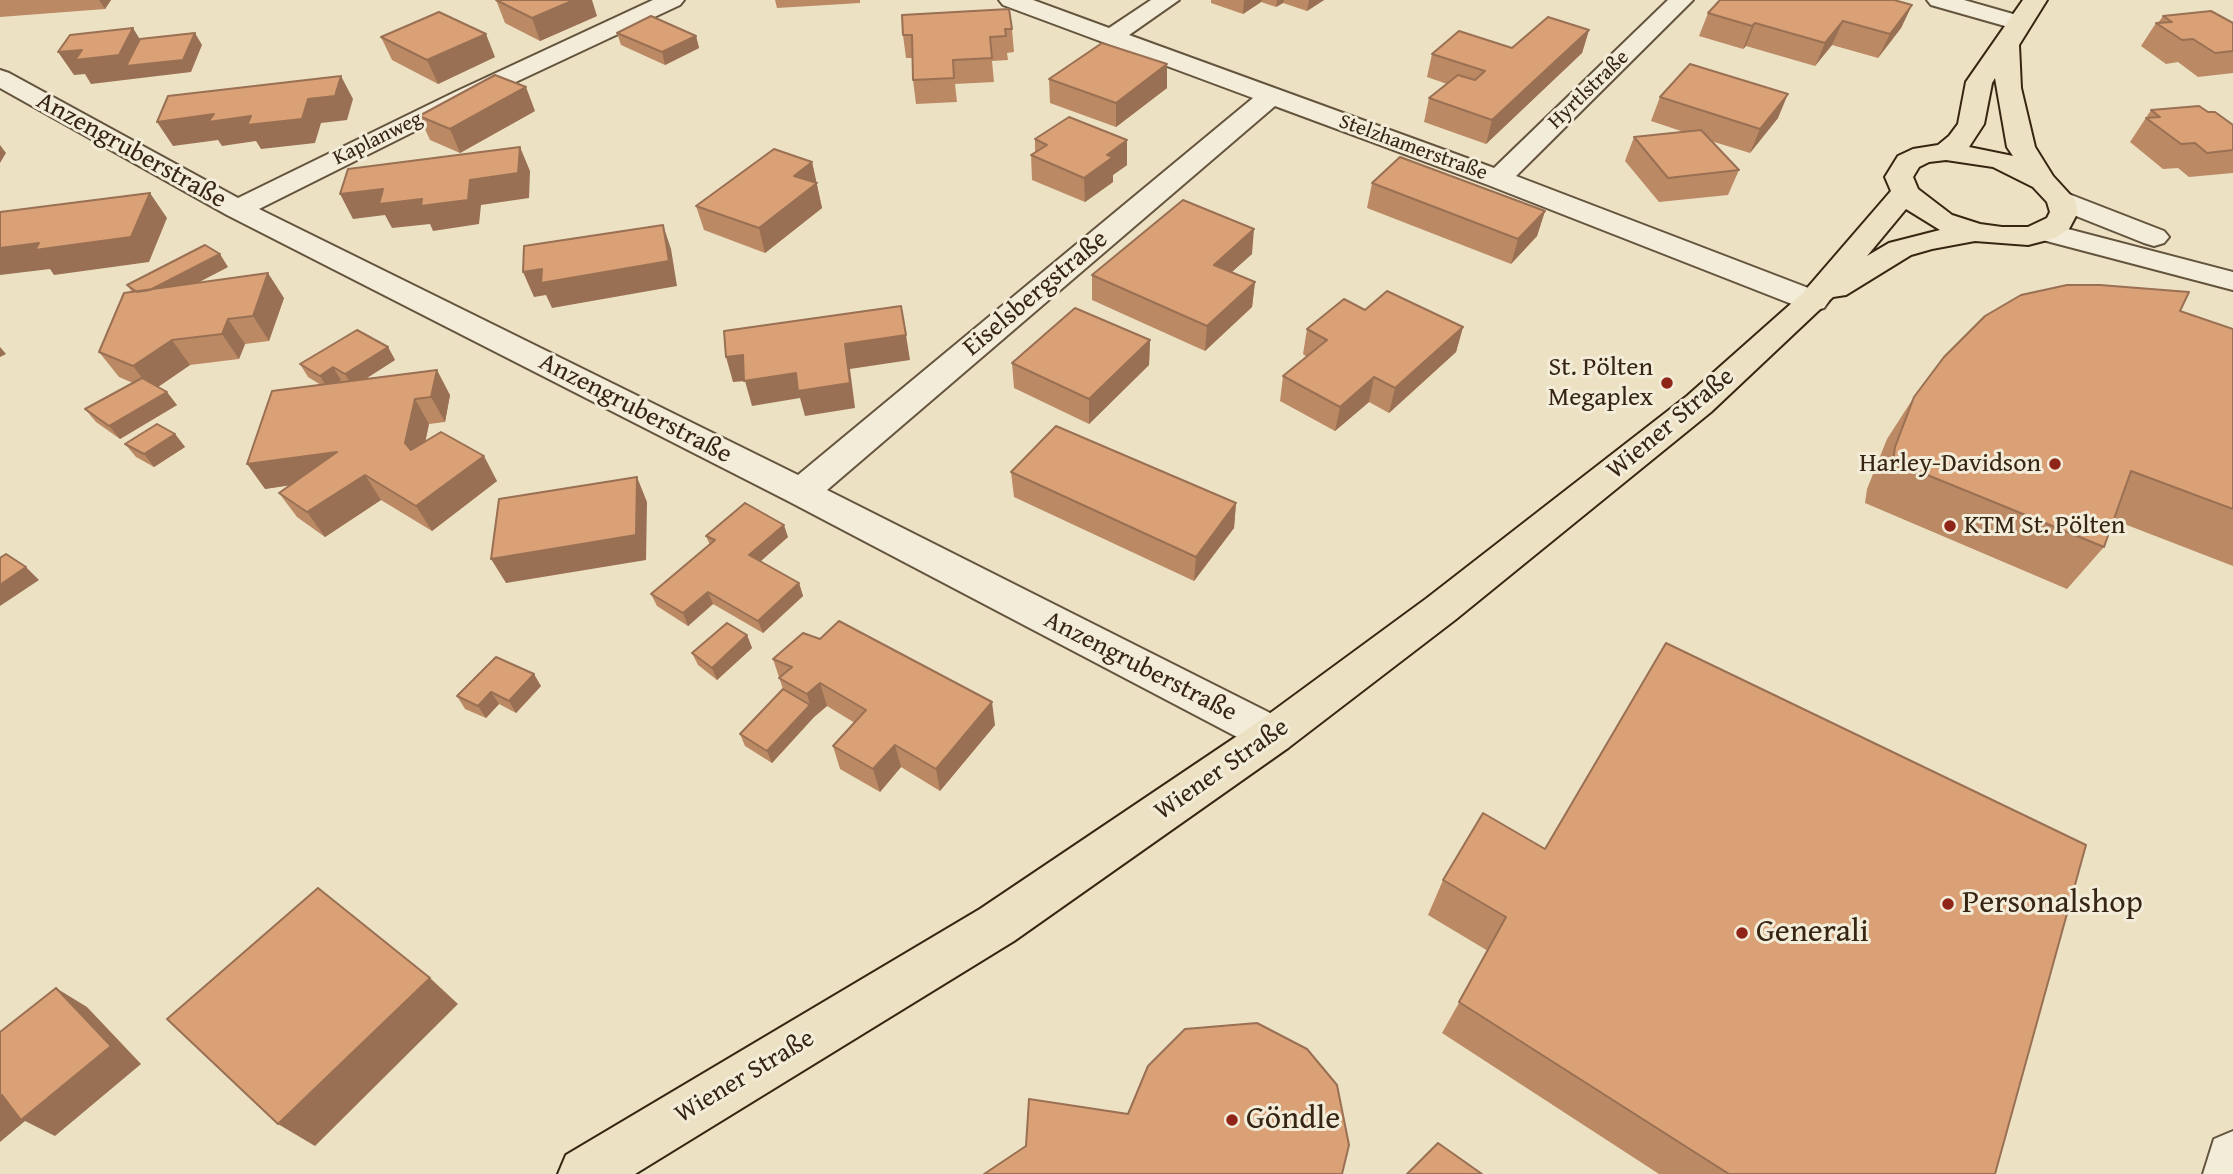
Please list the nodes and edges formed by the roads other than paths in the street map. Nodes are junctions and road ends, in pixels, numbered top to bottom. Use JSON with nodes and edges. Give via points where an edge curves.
{"nodes":[{"id":1,"x":672,"y":0,"type":"edge"},
{"id":2,"x":1011,"y":0,"type":"edge"},
{"id":3,"x":1167,"y":0,"type":"edge"},
{"id":4,"x":1681,"y":0,"type":"edge"},
{"id":5,"x":1938,"y":0,"type":"edge"},
{"id":6,"x":2035,"y":0,"type":"edge"},
{"id":7,"x":2013,"y":34,"type":"junction"},
{"id":8,"x":1112,"y":36,"type":"junction"},
{"id":9,"x":0,"y":78,"type":"edge"},
{"id":10,"x":1271,"y":96,"type":"junction"},
{"id":11,"x":1946,"y":152,"type":"junction"},
{"id":12,"x":1498,"y":179,"type":"junction"},
{"id":13,"x":2052,"y":191,"type":"junction"},
{"id":14,"x":1905,"y":192,"type":"junction"},
{"id":15,"x":237,"y":209,"type":"junction"},
{"id":16,"x":1975,"y":232,"type":"junction"},
{"id":17,"x":2045,"y":232,"type":"junction"},
{"id":18,"x":2233,"y":262,"type":"edge"},
{"id":19,"x":2233,"y":281,"type":"edge"},
{"id":20,"x":1813,"y":302,"type":"junction"},
{"id":21,"x":801,"y":492,"type":"junction"},
{"id":22,"x":1273,"y":735,"type":"junction"},
{"id":23,"x":2233,"y":1158,"type":"edge"},
{"id":24,"x":585,"y":1174,"type":"edge"},
{"id":25,"x":2230,"y":1174,"type":"edge"}],
"edges":[{"from":1,"to":15,"type":"street","name":"Kaplanweg"},
{"from":2,"to":8,"type":"street","name":"Stelzhamerstraße"},
{"from":3,"to":8,"type":"street"},
{"from":4,"to":12,"type":"street","name":"Hyrtlstraße"},
{"from":5,"to":7,"type":"street"},
{"from":6,"to":7,"type":"main road"},
{"from":7,"to":11,"type":"main road","via":[[1979,82],[1970,124]]},
{"from":7,"to":13,"type":"main road","via":[[2008,88],[2021,147]]},
{"from":8,"to":10,"type":"street","name":"Stelzhamerstraße"},
{"from":9,"to":15,"type":"street","name":"Anzengruberstraße"},
{"from":10,"to":12,"type":"street","name":"Stelzhamerstraße"},
{"from":10,"to":21,"type":"street","name":"Eiselsbergstraße"},
{"from":11,"to":13,"type":"main road","via":[[2000,160]]},
{"from":11,"to":14,"type":"main road","via":[[1908,162],[1899,177]]},
{"from":12,"to":20,"type":"street","name":"Stelzhamerstraße"},
{"from":13,"to":17,"type":"main road","via":[[2064,212],[2059,223]]},
{"from":13,"to":18,"type":"street","via":[[2143,233]]},
{"from":14,"to":16,"type":"main road","via":[[1942,221]]},
{"from":14,"to":20,"type":"main road","name":"Wiener Straße"},
{"from":15,"to":21,"type":"street","name":"Anzengruberstraße"},
{"from":16,"to":17,"type":"main road","via":[[2002,236]]},
{"from":16,"to":20,"type":"main road","name":"Wiener Straße","via":[[1900,249]]},
{"from":17,"to":19,"type":"street"},
{"from":20,"to":22,"type":"main road","name":"Wiener Straße","via":[[1663,434]]},
{"from":21,"to":22,"type":"street","name":"Anzengruberstraße"},
{"from":22,"to":24,"type":"main road","name":"Wiener Straße","via":[[997,925]]},
{"from":23,"to":25,"type":"street"}]}
